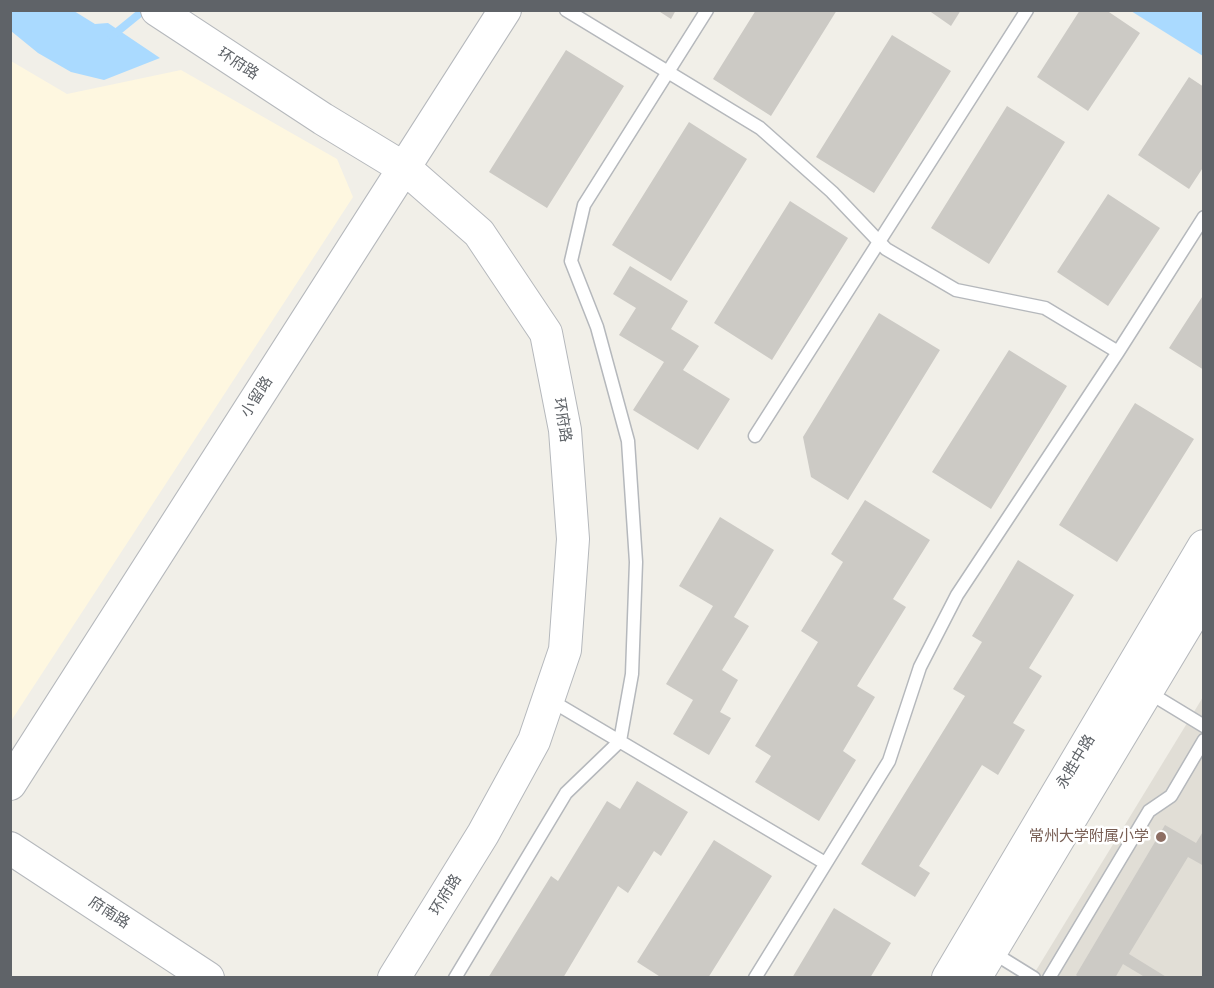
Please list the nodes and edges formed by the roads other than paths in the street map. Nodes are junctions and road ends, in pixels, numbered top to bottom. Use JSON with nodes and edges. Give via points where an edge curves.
{"nodes":[{"id":1,"x":505,"y":10,"type":"edge"},
{"id":2,"x":566,"y":10,"type":"edge"},
{"id":3,"x":707,"y":10,"type":"edge"},
{"id":4,"x":1026,"y":10,"type":"edge"},
{"id":5,"x":165,"y":16,"type":"edge"},
{"id":6,"x":668,"y":72,"type":"junction"},
{"id":7,"x":404,"y":168,"type":"junction"},
{"id":8,"x":1203,"y":217,"type":"edge"},
{"id":9,"x":879,"y":242,"type":"junction"},
{"id":10,"x":1118,"y":352,"type":"junction"},
{"id":11,"x":755,"y":436,"type":"dead end"},
{"id":12,"x":1203,"y":546,"type":"edge"},
{"id":13,"x":1203,"y":596,"type":"edge"},
{"id":14,"x":1136,"y":685,"type":"junction"},
{"id":15,"x":548,"y":699,"type":"junction"},
{"id":16,"x":1203,"y":726,"type":"edge"},
{"id":17,"x":1203,"y":740,"type":"edge"},
{"id":18,"x":620,"y":741,"type":"junction"},
{"id":19,"x":10,"y":784,"type":"edge"},
{"id":20,"x":10,"y":848,"type":"edge"},
{"id":21,"x":825,"y":863,"type":"junction"},
{"id":22,"x":991,"y":951,"type":"junction"},
{"id":23,"x":208,"y":978,"type":"edge"},
{"id":24,"x":394,"y":978,"type":"edge"},
{"id":25,"x":455,"y":978,"type":"edge"},
{"id":26,"x":755,"y":978,"type":"edge"},
{"id":27,"x":948,"y":978,"type":"edge"},
{"id":28,"x":975,"y":978,"type":"edge"},
{"id":29,"x":1034,"y":978,"type":"edge"},
{"id":30,"x":1049,"y":978,"type":"edge"}],
"edges":[{"from":1,"to":7,"type":"street","name":"小留路"},
{"from":2,"to":6,"type":"lane"},
{"from":3,"to":6,"type":"lane"},
{"from":4,"to":9,"type":"lane"},
{"from":5,"to":7,"type":"street","name":"环府路"},
{"from":6,"to":9,"type":"lane","via":[[760,128],[832,192]]},
{"from":6,"to":18,"type":"lane","via":[[584,205],[572,261],[597,327],[628,441],[636,562],[632,674]]},
{"from":7,"to":15,"type":"street","name":"环府路","via":[[479,233],[546,333],[565,430],[573,539],[565,650]]},
{"from":7,"to":19,"type":"street","name":"小留路"},
{"from":8,"to":10,"type":"lane"},
{"from":9,"to":10,"type":"lane","via":[[956,290],[1045,308]]},
{"from":9,"to":11,"type":"lane"},
{"from":10,"to":21,"type":"lane","via":[[957,595],[920,667],[889,761]]},
{"from":12,"to":14,"type":"street","name":"永胜中路"},
{"from":13,"to":14,"type":"street","name":"永胜中路"},
{"from":14,"to":16,"type":"lane"},
{"from":14,"to":22,"type":"street","name":"永胜中路"},
{"from":14,"to":27,"type":"street","name":"永胜中路"},
{"from":15,"to":18,"type":"lane"},
{"from":15,"to":24,"type":"street","name":"环府路","via":[[534,741],[483,834]]},
{"from":17,"to":30,"type":"lane","via":[[1171,796],[1149,811]]},
{"from":18,"to":21,"type":"lane"},
{"from":18,"to":25,"type":"lane","via":[[566,793]]},
{"from":20,"to":23,"type":"street","name":"府南路"},
{"from":21,"to":26,"type":"lane"},
{"from":22,"to":28,"type":"street","name":"永胜中路"},
{"from":22,"to":29,"type":"lane"}]}
